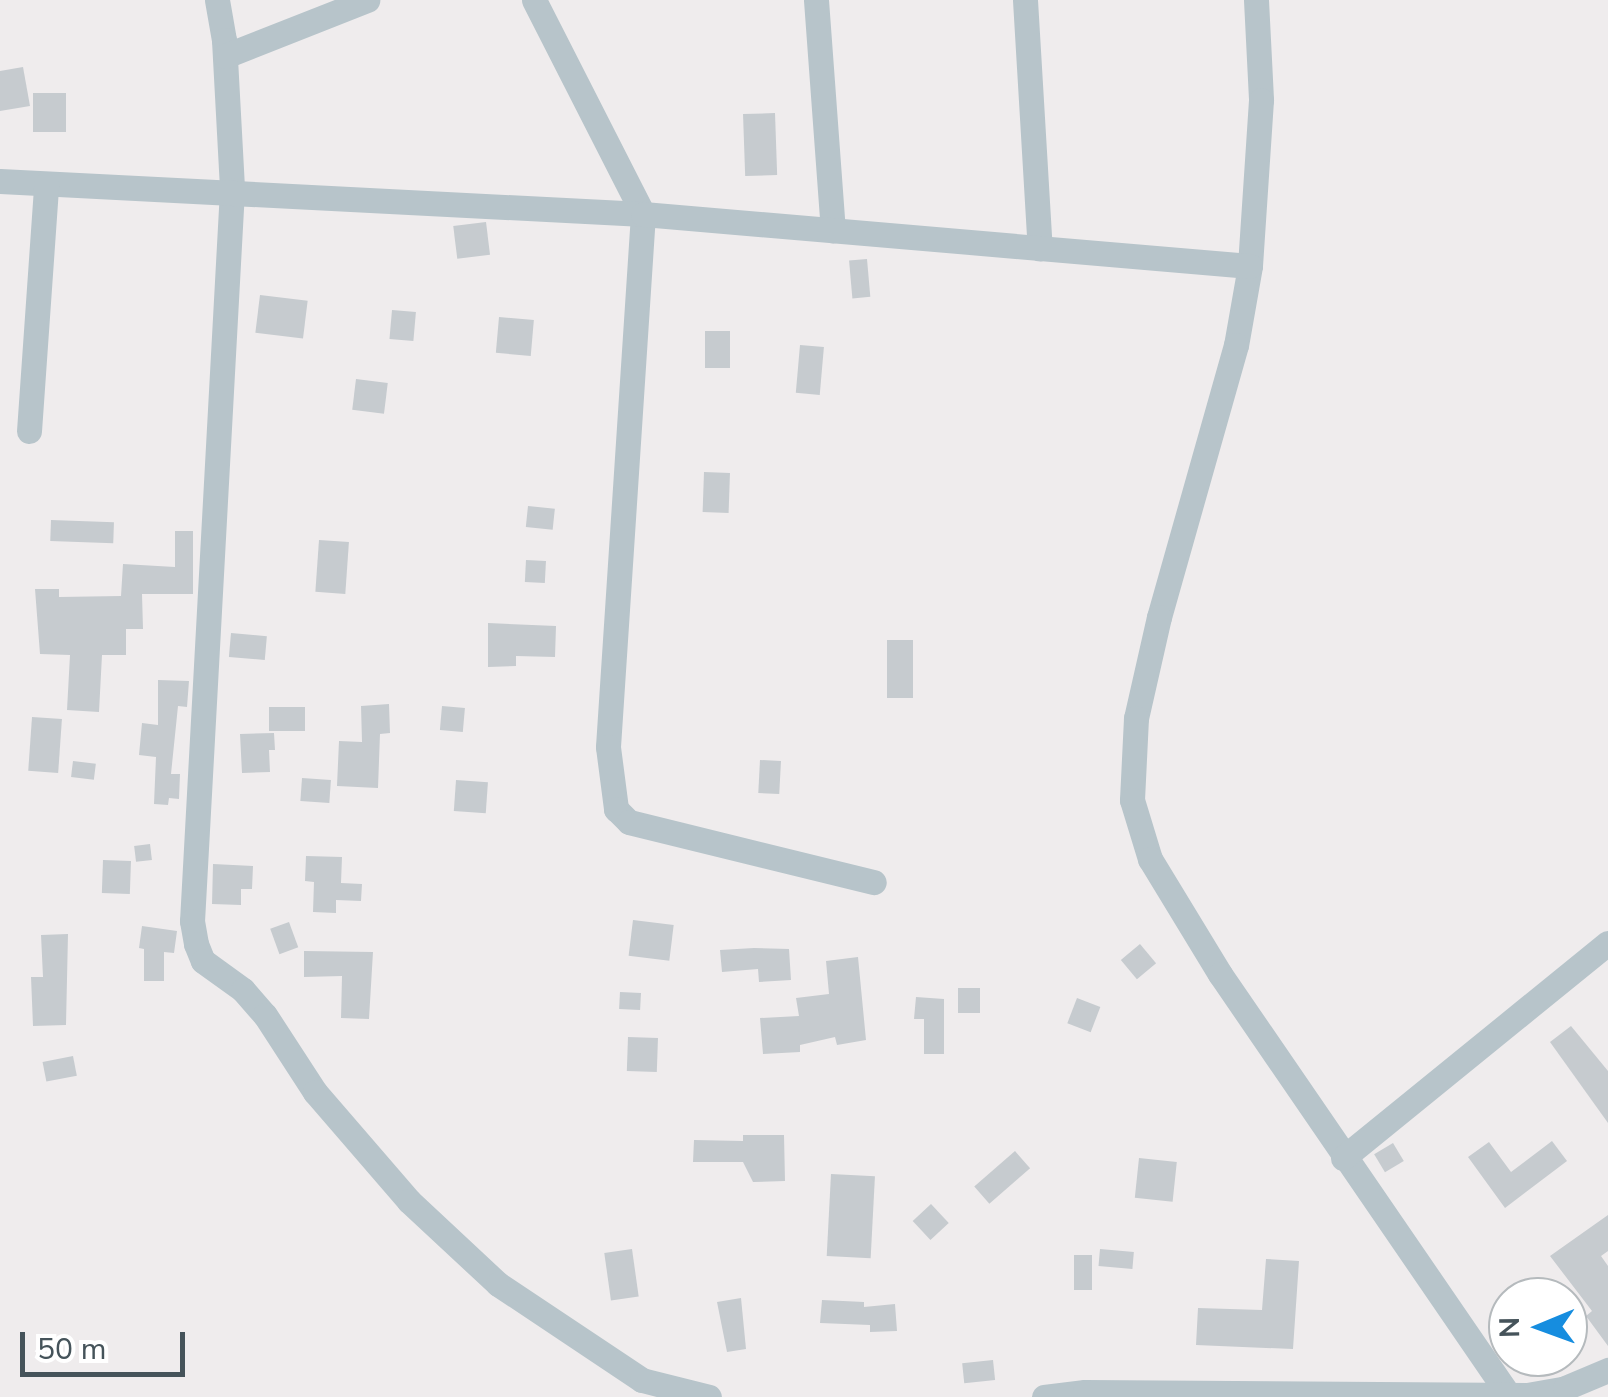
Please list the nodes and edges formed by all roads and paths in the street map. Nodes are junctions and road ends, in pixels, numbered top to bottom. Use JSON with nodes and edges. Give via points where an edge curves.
{"nodes":[{"id":1,"x":218,"y":0,"type":"edge"},
{"id":2,"x":367,"y":0,"type":"edge"},
{"id":3,"x":534,"y":0,"type":"edge"},
{"id":4,"x":816,"y":0,"type":"edge"},
{"id":5,"x":1025,"y":0,"type":"edge"},
{"id":6,"x":1256,"y":0,"type":"edge"},
{"id":7,"x":225,"y":56,"type":"junction"},
{"id":8,"x":0,"y":181,"type":"edge"},
{"id":9,"x":46,"y":185,"type":"junction"},
{"id":10,"x":232,"y":190,"type":"junction"},
{"id":11,"x":643,"y":214,"type":"junction"},
{"id":12,"x":833,"y":230,"type":"junction"},
{"id":13,"x":1040,"y":250,"type":"junction"},
{"id":14,"x":1250,"y":266,"type":"junction"},
{"id":15,"x":29,"y":431,"type":"dead end"},
{"id":16,"x":874,"y":882,"type":"dead end"},
{"id":17,"x":1608,"y":942,"type":"edge"},
{"id":18,"x":1343,"y":1158,"type":"junction"},
{"id":19,"x":1608,"y":1370,"type":"edge"},
{"id":20,"x":1508,"y":1394,"type":"junction"},
{"id":21,"x":709,"y":1397,"type":"edge"},
{"id":22,"x":1044,"y":1397,"type":"edge"}],
"edges":[{"from":1,"to":7,"type":"street"},
{"from":2,"to":7,"type":"street"},
{"from":3,"to":11,"type":"street"},
{"from":4,"to":12,"type":"street"},
{"from":5,"to":13,"type":"street"},
{"from":6,"to":14,"type":"street","via":[[1260,100]]},
{"from":7,"to":10,"type":"street"},
{"from":8,"to":9,"type":"street"},
{"from":9,"to":10,"type":"street"},
{"from":9,"to":15,"type":"street"},
{"from":10,"to":11,"type":"street"},
{"from":10,"to":21,"type":"street","via":[[192,921],[196,944],[204,961],[265,1016],[315,1092],[409,1201],[498,1284],[642,1380]]},
{"from":11,"to":12,"type":"street"},
{"from":11,"to":16,"type":"street","via":[[608,747],[616,809],[629,822]]},
{"from":12,"to":13,"type":"street"},
{"from":13,"to":14,"type":"street"},
{"from":14,"to":18,"type":"street","via":[[1236,345],[1140,701],[1132,800],[1150,859]]},
{"from":17,"to":18,"type":"street"},
{"from":18,"to":20,"type":"street"},
{"from":19,"to":20,"type":"street","via":[[1564,1388]]},
{"from":20,"to":22,"type":"street"}]}
